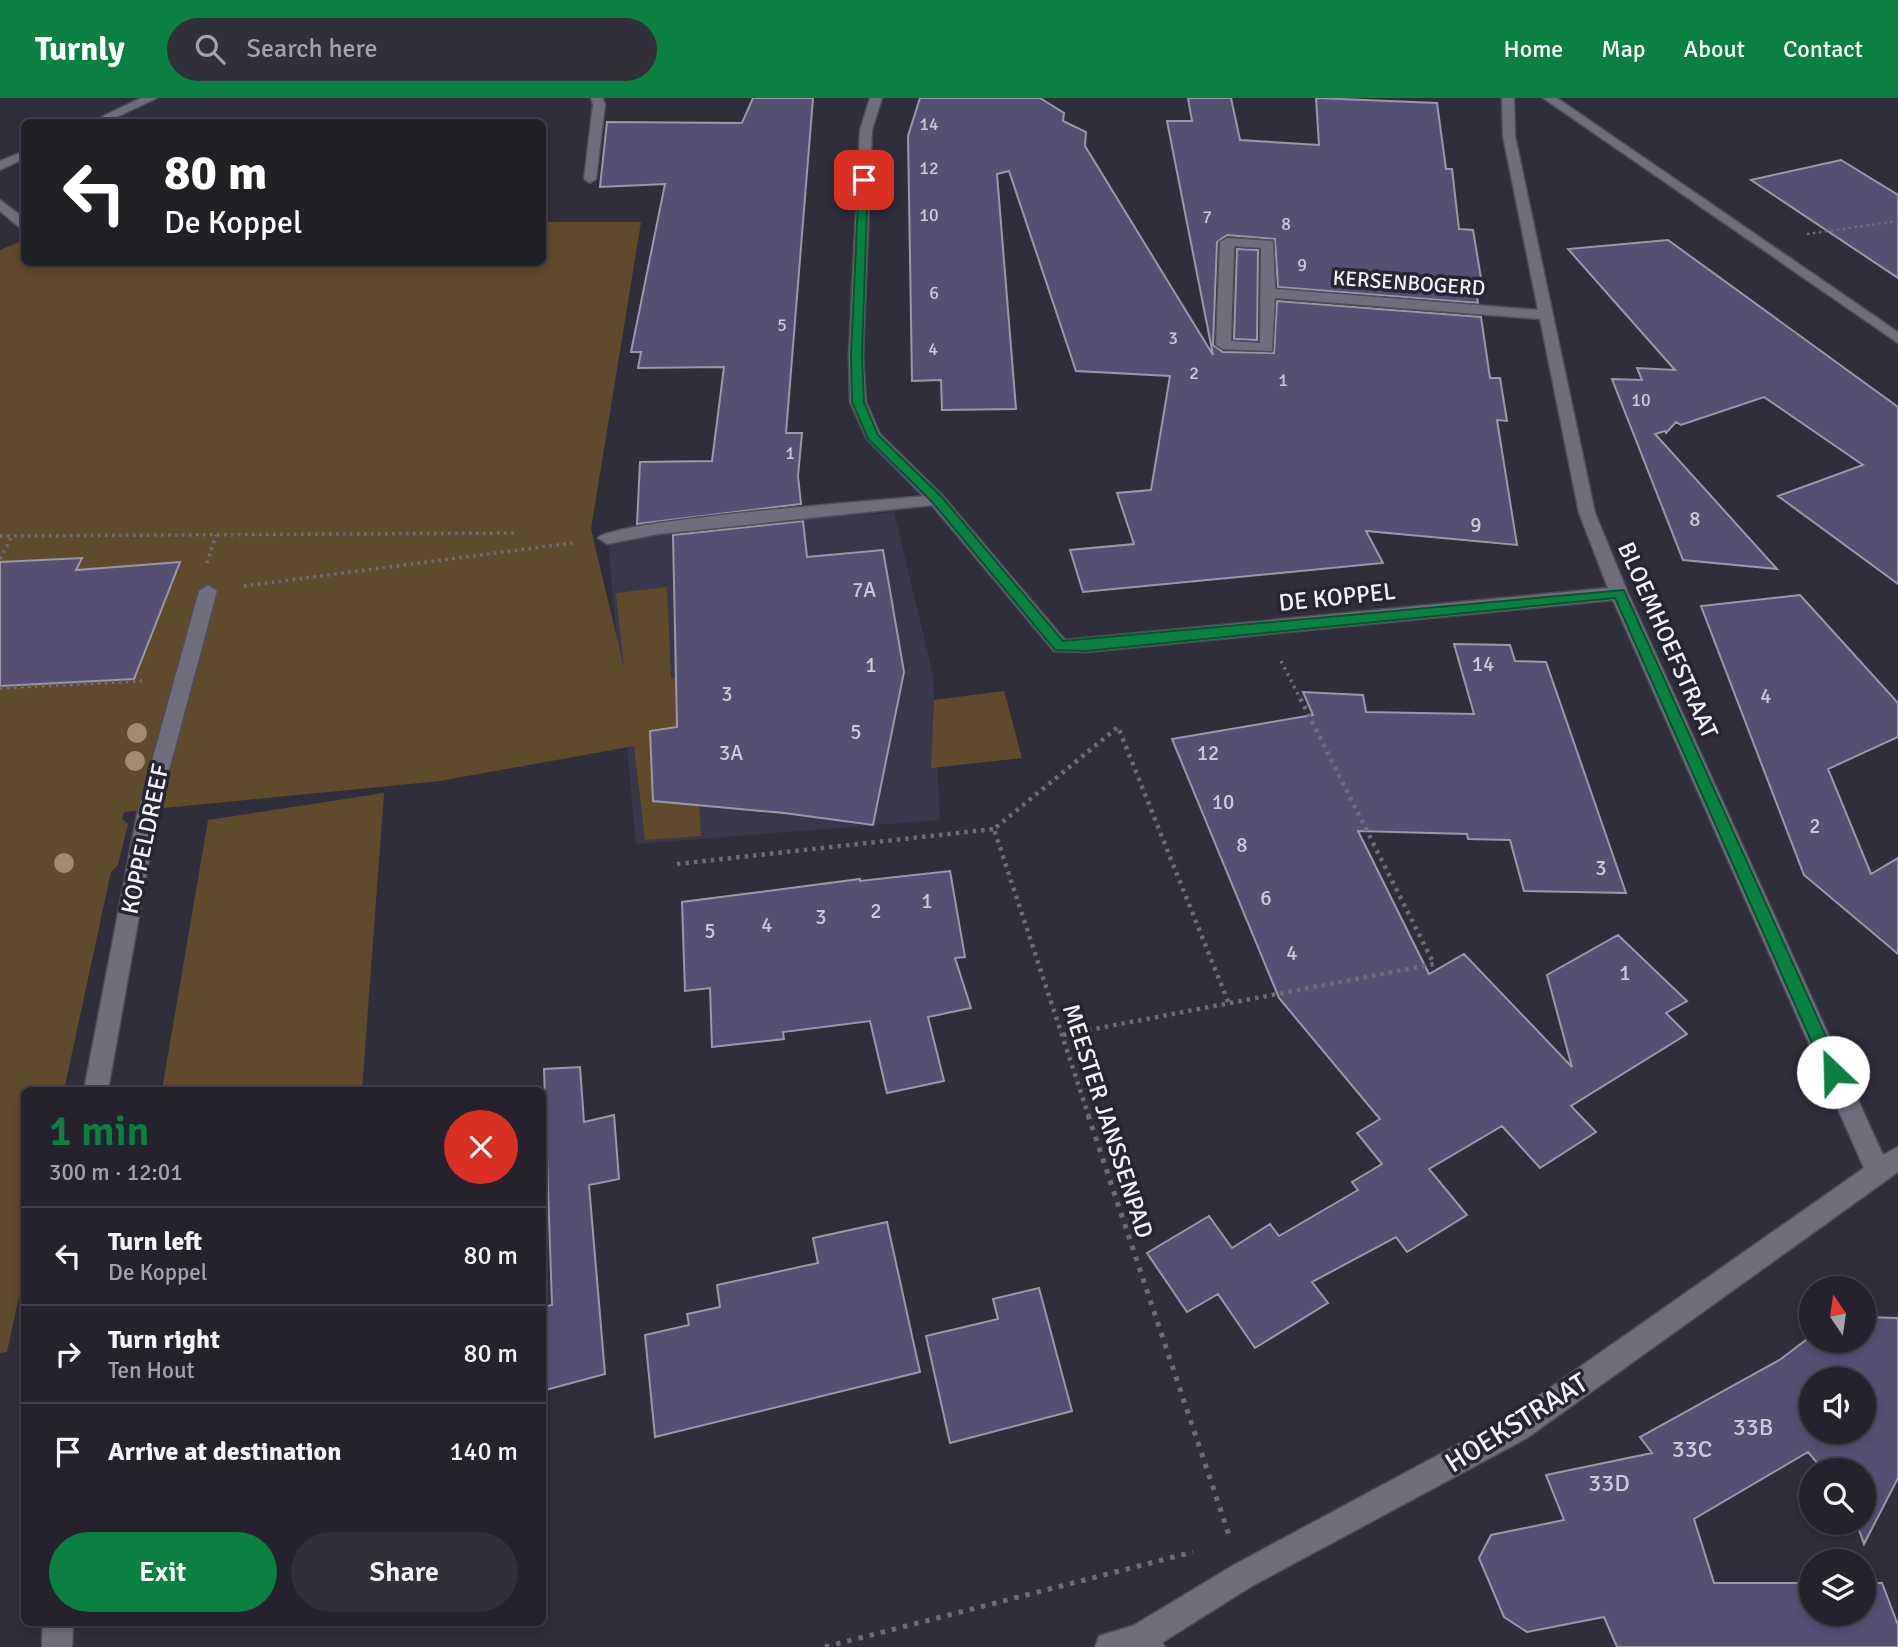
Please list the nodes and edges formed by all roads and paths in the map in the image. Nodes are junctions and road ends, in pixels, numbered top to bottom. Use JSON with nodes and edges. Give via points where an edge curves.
{"nodes":[{"id":1,"x":151,"y":98,"type":"edge"},
{"id":2,"x":597,"y":98,"type":"edge"},
{"id":3,"x":876,"y":98,"type":"edge"},
{"id":4,"x":1508,"y":98,"type":"edge"},
{"id":5,"x":1549,"y":98,"type":"edge"},
{"id":6,"x":104,"y":119,"type":"edge"},
{"id":7,"x":21,"y":156,"type":"edge"},
{"id":8,"x":0,"y":166,"type":"edge"},
{"id":9,"x":590,"y":180,"type":"dead end"},
{"id":10,"x":0,"y":204,"type":"edge"},
{"id":11,"x":1898,"y":221,"type":"edge"},
{"id":12,"x":21,"y":222,"type":"edge"},
{"id":13,"x":1758,"y":241,"type":"junction"},
{"id":14,"x":1267,"y":293,"type":"junction"},
{"id":15,"x":1547,"y":314,"type":"junction"},
{"id":16,"x":1898,"y":339,"type":"edge"},
{"id":17,"x":937,"y":500,"type":"junction"},
{"id":18,"x":514,"y":533,"type":"dead end"},
{"id":19,"x":0,"y":536,"type":"edge"},
{"id":20,"x":12,"y":536,"type":"junction"},
{"id":21,"x":607,"y":538,"type":"joint"},
{"id":22,"x":0,"y":559,"type":"edge"},
{"id":23,"x":208,"y":591,"type":"joint"},
{"id":24,"x":1619,"y":593,"type":"junction"},
{"id":25,"x":1264,"y":629,"type":"junction"},
{"id":26,"x":184,"y":678,"type":"junction"},
{"id":27,"x":0,"y":688,"type":"edge"},
{"id":28,"x":993,"y":828,"type":"junction"},
{"id":29,"x":677,"y":864,"type":"dead end"},
{"id":30,"x":1229,"y":1004,"type":"junction"},
{"id":31,"x":1063,"y":1035,"type":"junction"},
{"id":32,"x":97,"y":1087,"type":"edge"},
{"id":33,"x":1888,"y":1165,"type":"edge"},
{"id":34,"x":1231,"y":1542,"type":"junction"},
{"id":35,"x":1242,"y":1576,"type":"junction"},
{"id":36,"x":58,"y":1626,"type":"edge"},
{"id":37,"x":1146,"y":1642,"type":"edge"},
{"id":38,"x":57,"y":1647,"type":"edge"},
{"id":39,"x":825,"y":1647,"type":"edge"},
{"id":40,"x":1110,"y":1647,"type":"edge"}],
"edges":[{"from":1,"to":6,"type":"street"},
{"from":2,"to":9,"type":"street"},
{"from":3,"to":17,"type":"street","via":[[866,130],[858,402],[873,436]]},
{"from":4,"to":15,"type":"street","name":"BLOEMHOEFSTRAAT","via":[[1509,136]]},
{"from":5,"to":13,"type":"street"},
{"from":7,"to":8,"type":"street"},
{"from":10,"to":12,"type":"street"},
{"from":11,"to":13,"type":"path"},
{"from":13,"to":16,"type":"street"},
{"from":14,"to":14,"type":"street","via":[[1267,348],[1223,345],[1227,242],[1268,244]]},
{"from":14,"to":15,"type":"street","name":"KERSENBOGERD"},
{"from":15,"to":24,"type":"street","name":"BLOEMHOEFSTRAAT","via":[[1587,513]]},
{"from":17,"to":21,"type":"street","via":[[659,528]]},
{"from":17,"to":25,"type":"street","name":"DE KOPPEL","via":[[1060,646]]},
{"from":18,"to":20,"type":"path"},
{"from":19,"to":20,"type":"path"},
{"from":20,"to":22,"type":"path"},
{"from":21,"to":23,"type":"path"},
{"from":23,"to":26,"type":"street","name":"KOPPELDREEF"},
{"from":24,"to":25,"type":"street","name":"DE KOPPEL"},
{"from":24,"to":33,"type":"street","name":"BLOEMHOEFSTRAAT"},
{"from":25,"to":30,"type":"path","via":[[1434,964]]},
{"from":26,"to":27,"type":"path"},
{"from":26,"to":32,"type":"street","name":"KOPPELDREEF","via":[[147,815]]},
{"from":28,"to":29,"type":"path"},
{"from":28,"to":30,"type":"path","via":[[1118,727]]},
{"from":28,"to":31,"type":"path","name":"MEESTER JANSSENPAD"},
{"from":30,"to":31,"type":"path"},
{"from":31,"to":34,"type":"path","name":"MEESTER JANSSENPAD"},
{"from":33,"to":35,"type":"street","name":"HOEKSTRAAT","via":[[1517,1428]]},
{"from":34,"to":35,"type":"path","name":"MEESTER JANSSENPAD"},
{"from":34,"to":39,"type":"path"},
{"from":35,"to":37,"type":"street","name":"HOEKSTRAAT"},
{"from":36,"to":38,"type":"street"},
{"from":37,"to":40,"type":"street","name":"HOEKSTRAAT"}]}
